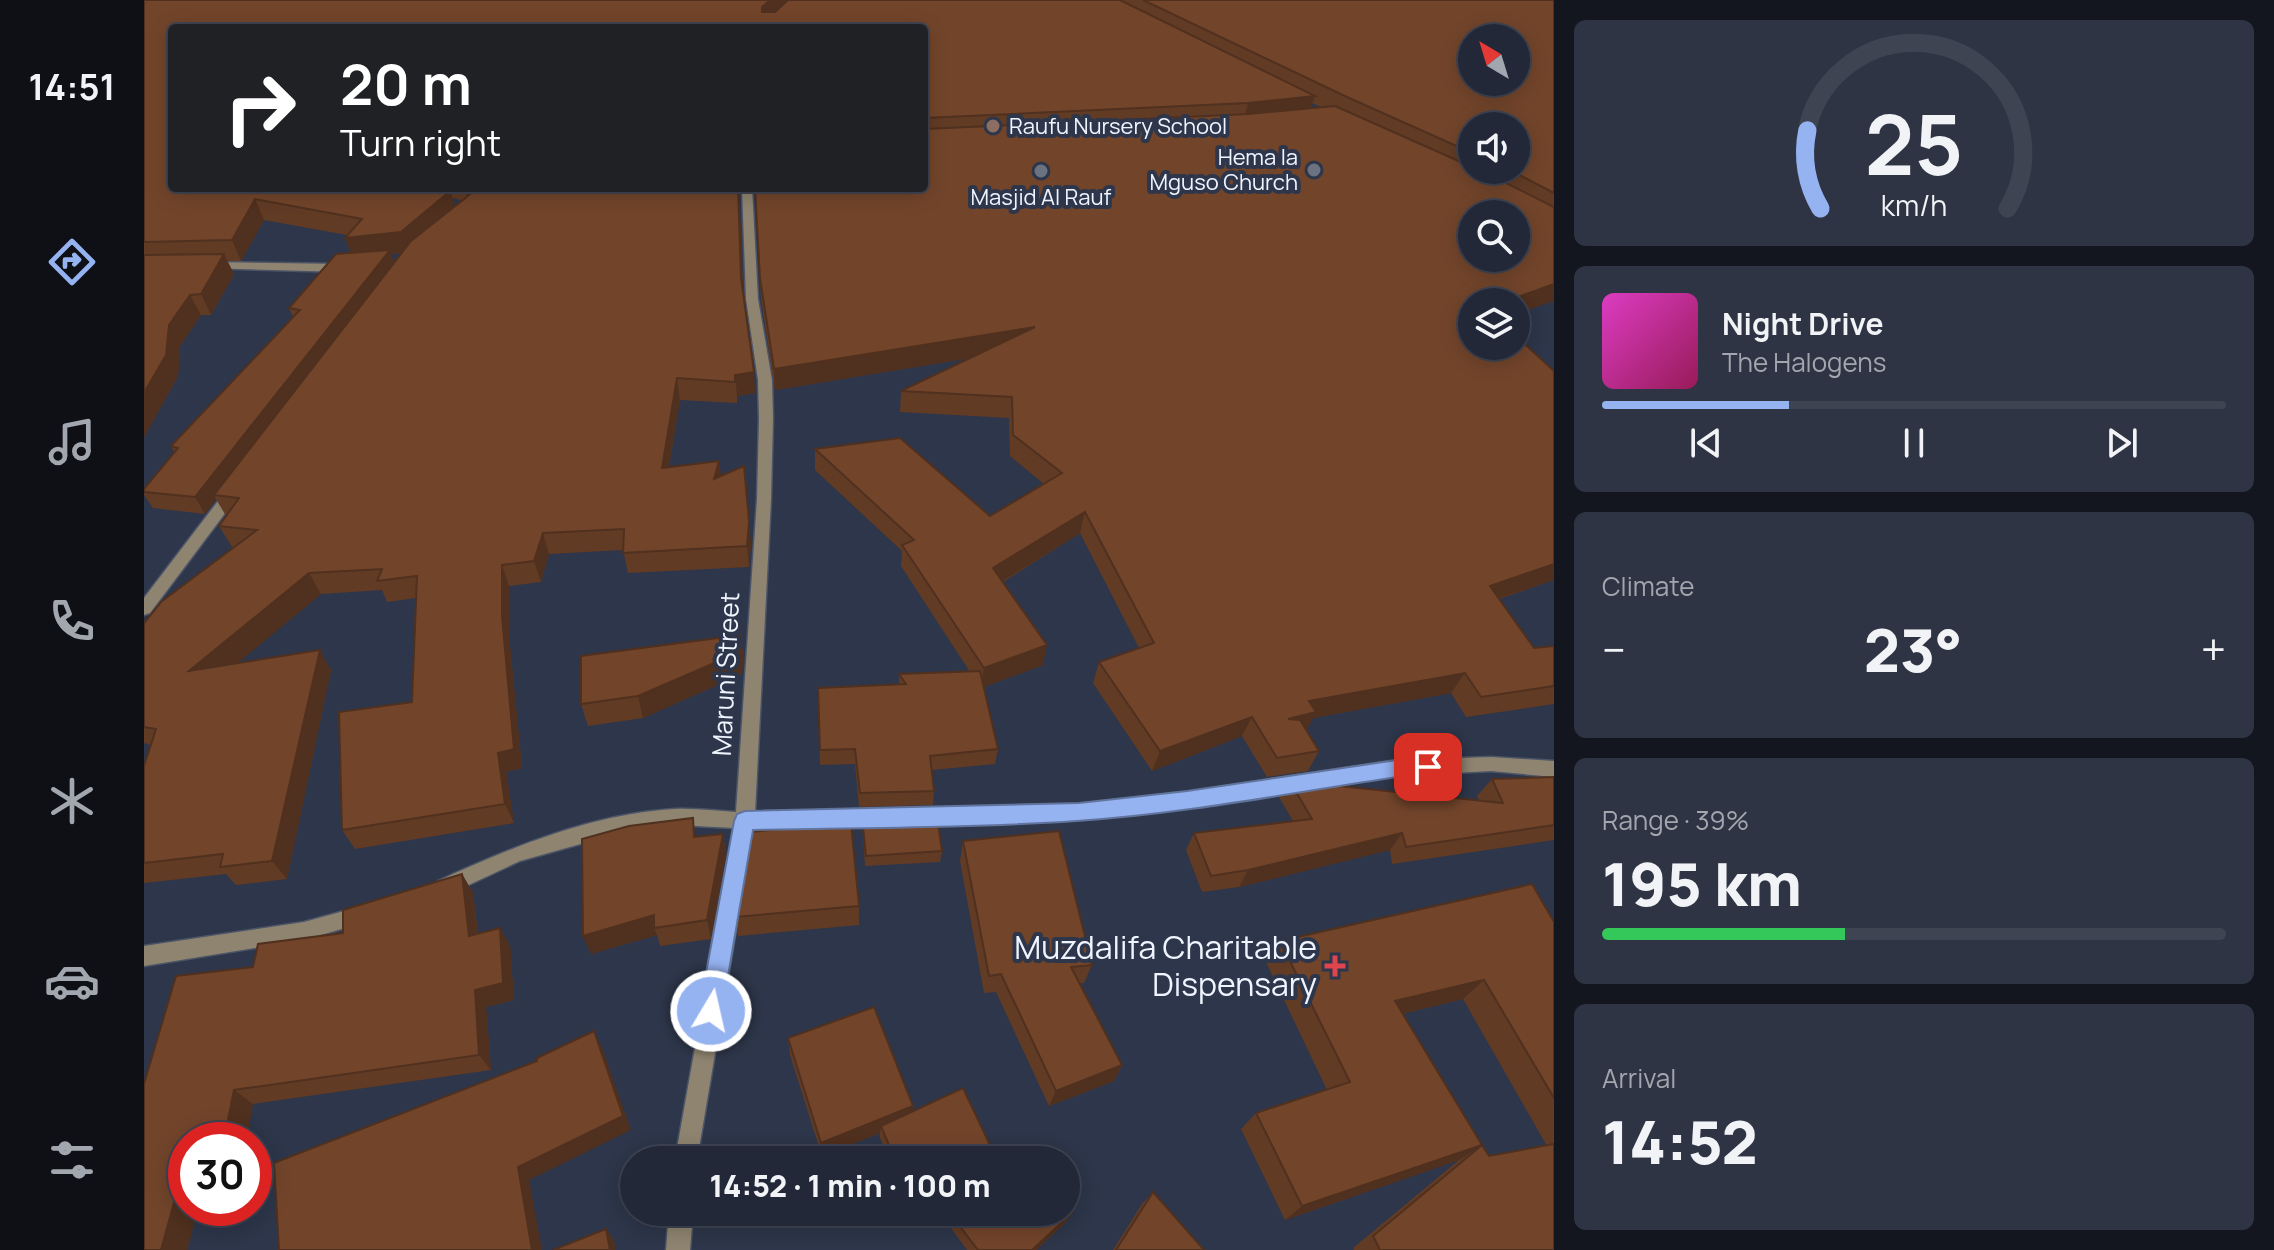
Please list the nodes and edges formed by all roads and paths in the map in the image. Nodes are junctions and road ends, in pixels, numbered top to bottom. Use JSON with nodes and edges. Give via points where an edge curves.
{"nodes":[{"id":1,"x":747,"y":192,"type":"edge"},
{"id":2,"x":205,"y":266,"type":"edge"},
{"id":3,"x":361,"y":266,"type":"edge"},
{"id":4,"x":242,"y":480,"type":"edge"},
{"id":5,"x":144,"y":609,"type":"edge"},
{"id":6,"x":1554,"y":769,"type":"edge"},
{"id":7,"x":745,"y":821,"type":"junction"},
{"id":8,"x":426,"y":895,"type":"edge"},
{"id":9,"x":386,"y":908,"type":"edge"},
{"id":10,"x":144,"y":956,"type":"edge"},
{"id":11,"x":688,"y":1146,"type":"edge"},
{"id":12,"x":680,"y":1226,"type":"edge"},
{"id":13,"x":678,"y":1250,"type":"edge"}],
"edges":[{"from":1,"to":7,"type":"street","name":"Maruni Street","via":[[752,299],[766,418]]},
{"from":2,"to":3,"type":"street"},
{"from":4,"to":5,"type":"street"},
{"from":6,"to":7,"type":"street","via":[[1491,764],[1397,768],[1079,812]]},
{"from":7,"to":8,"type":"street","via":[[676,817],[623,824],[517,854]]},
{"from":7,"to":11,"type":"street","name":"Maruni Street"},
{"from":9,"to":10,"type":"street","via":[[304,931]]},
{"from":12,"to":13,"type":"street"}]}
